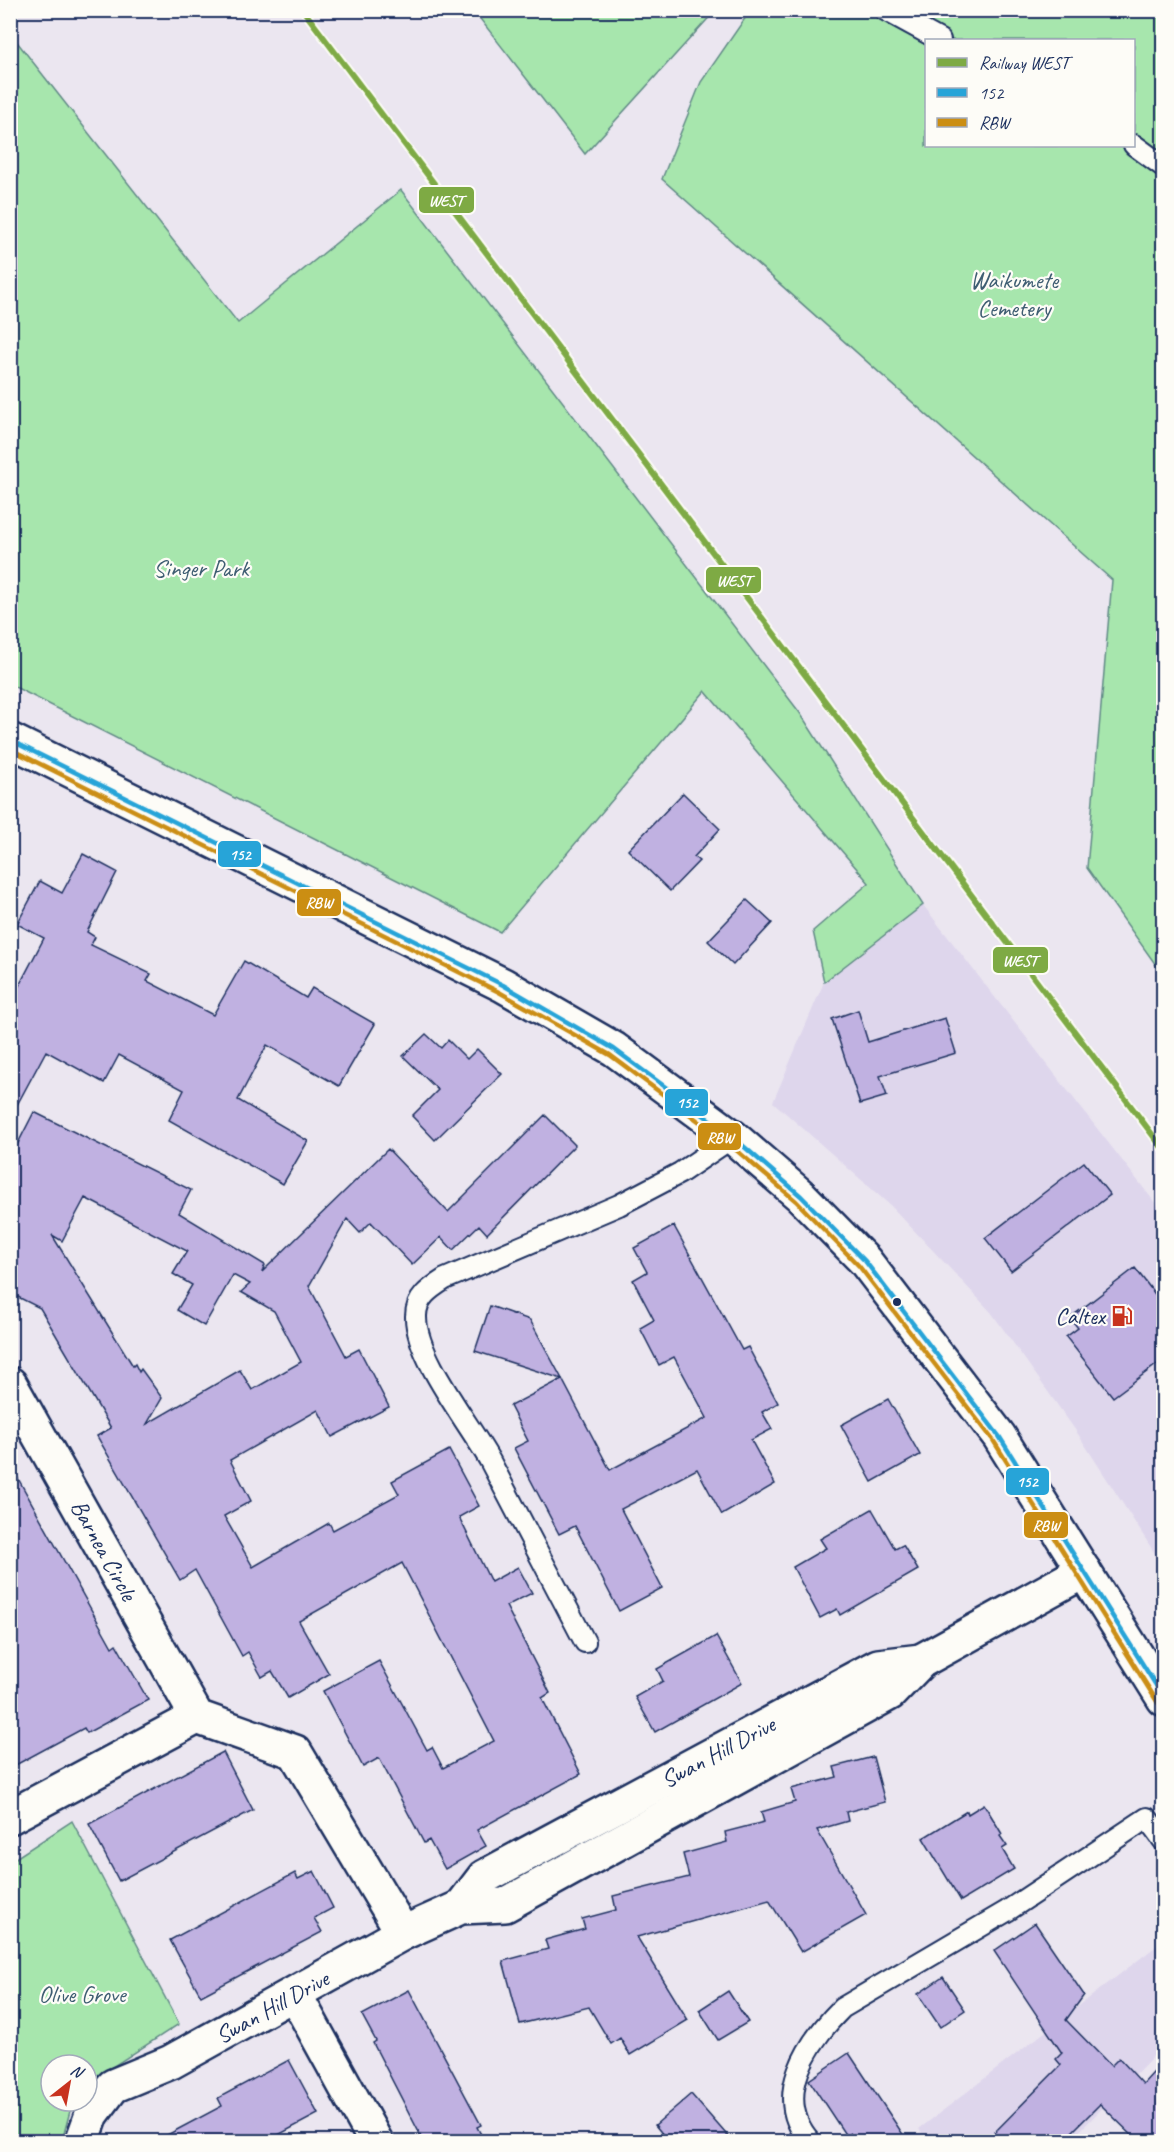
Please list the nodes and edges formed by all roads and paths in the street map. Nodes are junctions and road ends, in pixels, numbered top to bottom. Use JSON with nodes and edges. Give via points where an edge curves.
{"nodes":[{"id":1,"x":885,"y":10,"type":"edge"},
{"id":2,"x":938,"y":39,"type":"edge"},
{"id":3,"x":1135,"y":146,"type":"edge"},
{"id":4,"x":1164,"y":167,"type":"edge"},
{"id":5,"x":10,"y":740,"type":"edge"},
{"id":6,"x":733,"y":1137,"type":"junction"},
{"id":7,"x":10,"y":1384,"type":"edge"},
{"id":8,"x":1084,"y":1571,"type":"junction"},
{"id":9,"x":585,"y":1642,"type":"dead end"},
{"id":10,"x":921,"y":1660,"type":"junction"},
{"id":11,"x":1164,"y":1699,"type":"edge"},
{"id":12,"x":197,"y":1717,"type":"junction"},
{"id":13,"x":646,"y":1790,"type":"junction"},
{"id":14,"x":10,"y":1817,"type":"edge"},
{"id":15,"x":662,"y":1819,"type":"junction"},
{"id":16,"x":1164,"y":1841,"type":"edge"},
{"id":17,"x":461,"y":1907,"type":"junction"},
{"id":18,"x":403,"y":1933,"type":"junction"},
{"id":19,"x":295,"y":1995,"type":"junction"},
{"id":20,"x":87,"y":2128,"type":"edge"},
{"id":21,"x":376,"y":2142,"type":"edge"},
{"id":22,"x":811,"y":2142,"type":"edge"}],
"edges":[{"from":1,"to":2,"type":"lane"},
{"from":3,"to":4,"type":"lane"},
{"from":5,"to":6,"type":"street","via":[[503,985],[614,1049]]},
{"from":6,"to":8,"type":"street","via":[[801,1196],[865,1261],[999,1436]]},
{"from":6,"to":9,"type":"lane","via":[[680,1173],[619,1205],[445,1279],[428,1289],[419,1302],[418,1337],[488,1458]]},
{"from":7,"to":12,"type":"street","name":"Barnea Circle"},
{"from":8,"to":10,"type":"street","name":"Swan Hill Drive"},
{"from":8,"to":11,"type":"street"},
{"from":10,"to":13,"type":"street","name":"Swan Hill Drive","via":[[878,1666]]},
{"from":10,"to":15,"type":"street","name":"Swan Hill Drive","via":[[890,1694]]},
{"from":12,"to":14,"type":"street"},
{"from":12,"to":18,"type":"street","via":[[295,1752]]},
{"from":13,"to":15,"type":"street","name":"Swan Hill Drive"},
{"from":13,"to":17,"type":"street","name":"Swan Hill Drive","via":[[484,1877]]},
{"from":15,"to":17,"type":"street","name":"Swan Hill Drive","via":[[504,1905]]},
{"from":16,"to":22,"type":"lane","via":[[1147,1818],[1007,1911],[842,2008],[804,2057],[794,2084],[791,2099],[796,2122]]},
{"from":17,"to":18,"type":"street","name":"Swan Hill Drive"},
{"from":18,"to":19,"type":"street","name":"Swan Hill Drive"},
{"from":19,"to":20,"type":"street","name":"Swan Hill Drive","via":[[171,2062],[113,2086]]},
{"from":19,"to":21,"type":"street"}]}
